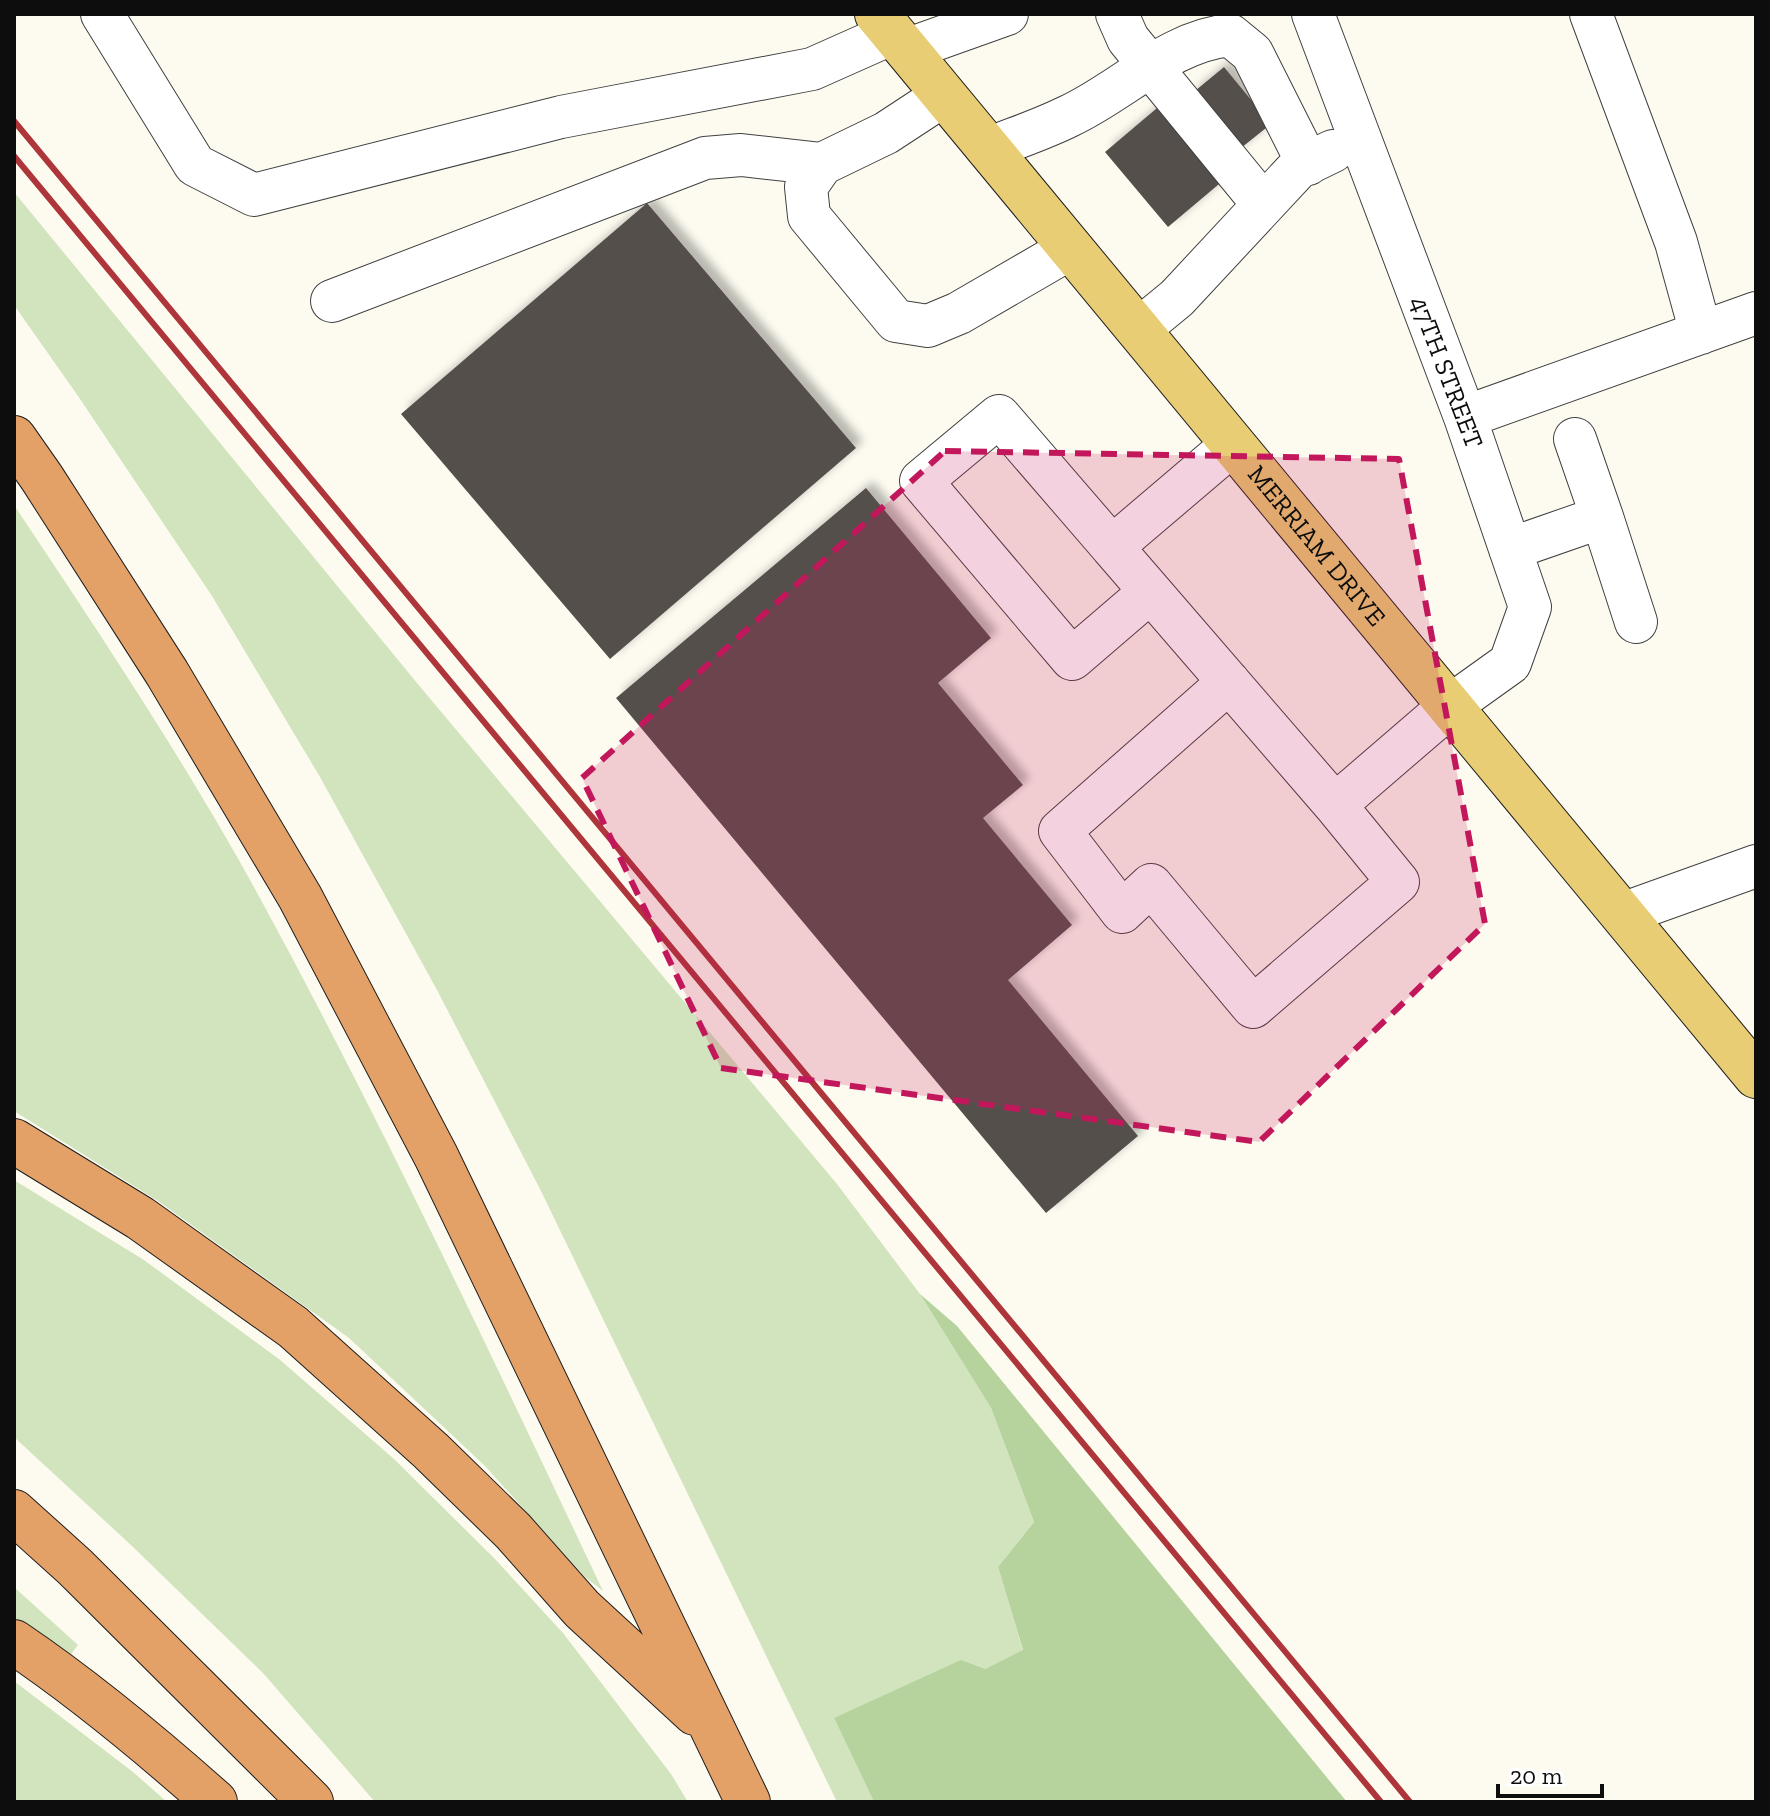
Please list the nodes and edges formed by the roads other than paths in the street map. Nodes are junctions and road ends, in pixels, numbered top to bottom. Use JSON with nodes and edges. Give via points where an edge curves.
{"nodes":[{"id":1,"x":102,"y":14,"type":"edge"},
{"id":2,"x":1007,"y":14,"type":"edge"},
{"id":3,"x":1117,"y":14,"type":"edge"},
{"id":4,"x":1313,"y":14,"type":"edge"},
{"id":5,"x":1591,"y":14,"type":"edge"},
{"id":6,"x":892,"y":32,"type":"edge"},
{"id":7,"x":1151,"y":65,"type":"junction"},
{"id":8,"x":944,"y":95,"type":"junction"},
{"id":9,"x":1360,"y":137,"type":"junction"},
{"id":10,"x":988,"y":149,"type":"junction"},
{"id":11,"x":822,"y":164,"type":"junction"},
{"id":12,"x":1308,"y":164,"type":"junction"},
{"id":13,"x":1263,"y":204,"type":"junction"},
{"id":14,"x":1071,"y":248,"type":"junction"},
{"id":15,"x":332,"y":301,"type":"dead end"},
{"id":16,"x":1756,"y":313,"type":"edge"},
{"id":17,"x":1138,"y":330,"type":"junction"},
{"id":18,"x":1701,"y":333,"type":"junction"},
{"id":19,"x":1465,"y":417,"type":"junction"},
{"id":20,"x":14,"y":438,"type":"edge"},
{"id":21,"x":1575,"y":439,"type":"dead end"},
{"id":22,"x":1233,"y":444,"type":"junction"},
{"id":23,"x":1602,"y":517,"type":"junction"},
{"id":24,"x":1112,"y":547,"type":"junction"},
{"id":25,"x":1510,"y":549,"type":"junction"},
{"id":26,"x":1150,"y":592,"type":"junction"},
{"id":27,"x":1636,"y":622,"type":"dead end"},
{"id":28,"x":1229,"y":682,"type":"junction"},
{"id":29,"x":1450,"y":706,"type":"junction"},
{"id":30,"x":1335,"y":805,"type":"junction"},
{"id":31,"x":1756,"y":866,"type":"edge"},
{"id":32,"x":1622,"y":914,"type":"junction"},
{"id":33,"x":1756,"y":1076,"type":"edge"},
{"id":34,"x":14,"y":1141,"type":"edge"},
{"id":35,"x":14,"y":1512,"type":"edge"},
{"id":36,"x":14,"y":1642,"type":"edge"},
{"id":37,"x":711,"y":1728,"type":"junction"},
{"id":38,"x":215,"y":1802,"type":"edge"},
{"id":39,"x":311,"y":1802,"type":"edge"},
{"id":40,"x":748,"y":1802,"type":"edge"}],
"edges":[{"from":1,"to":6,"type":"street","via":[[195,165],[254,195],[561,117],[812,69]]},
{"from":2,"to":6,"type":"street"},
{"from":3,"to":7,"type":"street","via":[[1128,39]]},
{"from":4,"to":9,"type":"street","name":"47TH STREET"},
{"from":5,"to":18,"type":"street","via":[[1676,242]]},
{"from":6,"to":8,"type":"main road","name":"MERRIAM DRIVE"},
{"from":7,"to":10,"type":"street","via":[[1071,116]]},
{"from":7,"to":12,"type":"street","via":[[1213,36],[1230,35],[1252,53]]},
{"from":7,"to":13,"type":"street"},
{"from":8,"to":10,"type":"main road","name":"MERRIAM DRIVE"},
{"from":8,"to":11,"type":"street","via":[[886,133]]},
{"from":9,"to":12,"type":"street"},
{"from":9,"to":19,"type":"street","name":"47TH STREET"},
{"from":10,"to":14,"type":"main road","name":"MERRIAM DRIVE"},
{"from":11,"to":14,"type":"street","via":[[806,187],[809,216],[896,321],[928,326]]},
{"from":11,"to":15,"type":"street","via":[[741,155],[705,158]]},
{"from":12,"to":13,"type":"street"},
{"from":13,"to":17,"type":"street","via":[[1177,298]]},
{"from":14,"to":17,"type":"main road","name":"MERRIAM DRIVE"},
{"from":16,"to":18,"type":"street"},
{"from":17,"to":22,"type":"main road","name":"MERRIAM DRIVE"},
{"from":18,"to":19,"type":"street"},
{"from":19,"to":25,"type":"street","name":"47TH STREET"},
{"from":20,"to":37,"type":"highway","via":[[167,673],[300,897],[436,1156]]},
{"from":21,"to":23,"type":"street"},
{"from":22,"to":24,"type":"street"},
{"from":22,"to":29,"type":"main road","name":"MERRIAM DRIVE"},
{"from":23,"to":25,"type":"street"},
{"from":23,"to":27,"type":"street"},
{"from":24,"to":26,"type":"street"},
{"from":24,"to":26,"type":"street","via":[[999,416],[921,481],[1072,659]]},
{"from":25,"to":29,"type":"street","name":"47TH STREET","via":[[1530,607],[1510,663]]},
{"from":26,"to":28,"type":"street"},
{"from":28,"to":30,"type":"street"},
{"from":28,"to":30,"type":"street","via":[[1060,831],[1122,912],[1151,885],[1253,1007],[1398,882]]},
{"from":29,"to":30,"type":"street","name":"47TH STREET"},
{"from":29,"to":32,"type":"main road","name":"MERRIAM DRIVE"},
{"from":31,"to":32,"type":"street"},
{"from":32,"to":33,"type":"main road","name":"MERRIAM DRIVE"},
{"from":34,"to":37,"type":"highway","via":[[140,1218],[293,1327],[431,1451],[513,1531],[582,1609]]},
{"from":35,"to":39,"type":"highway"},
{"from":36,"to":38,"type":"highway"},
{"from":37,"to":40,"type":"highway"}]}
